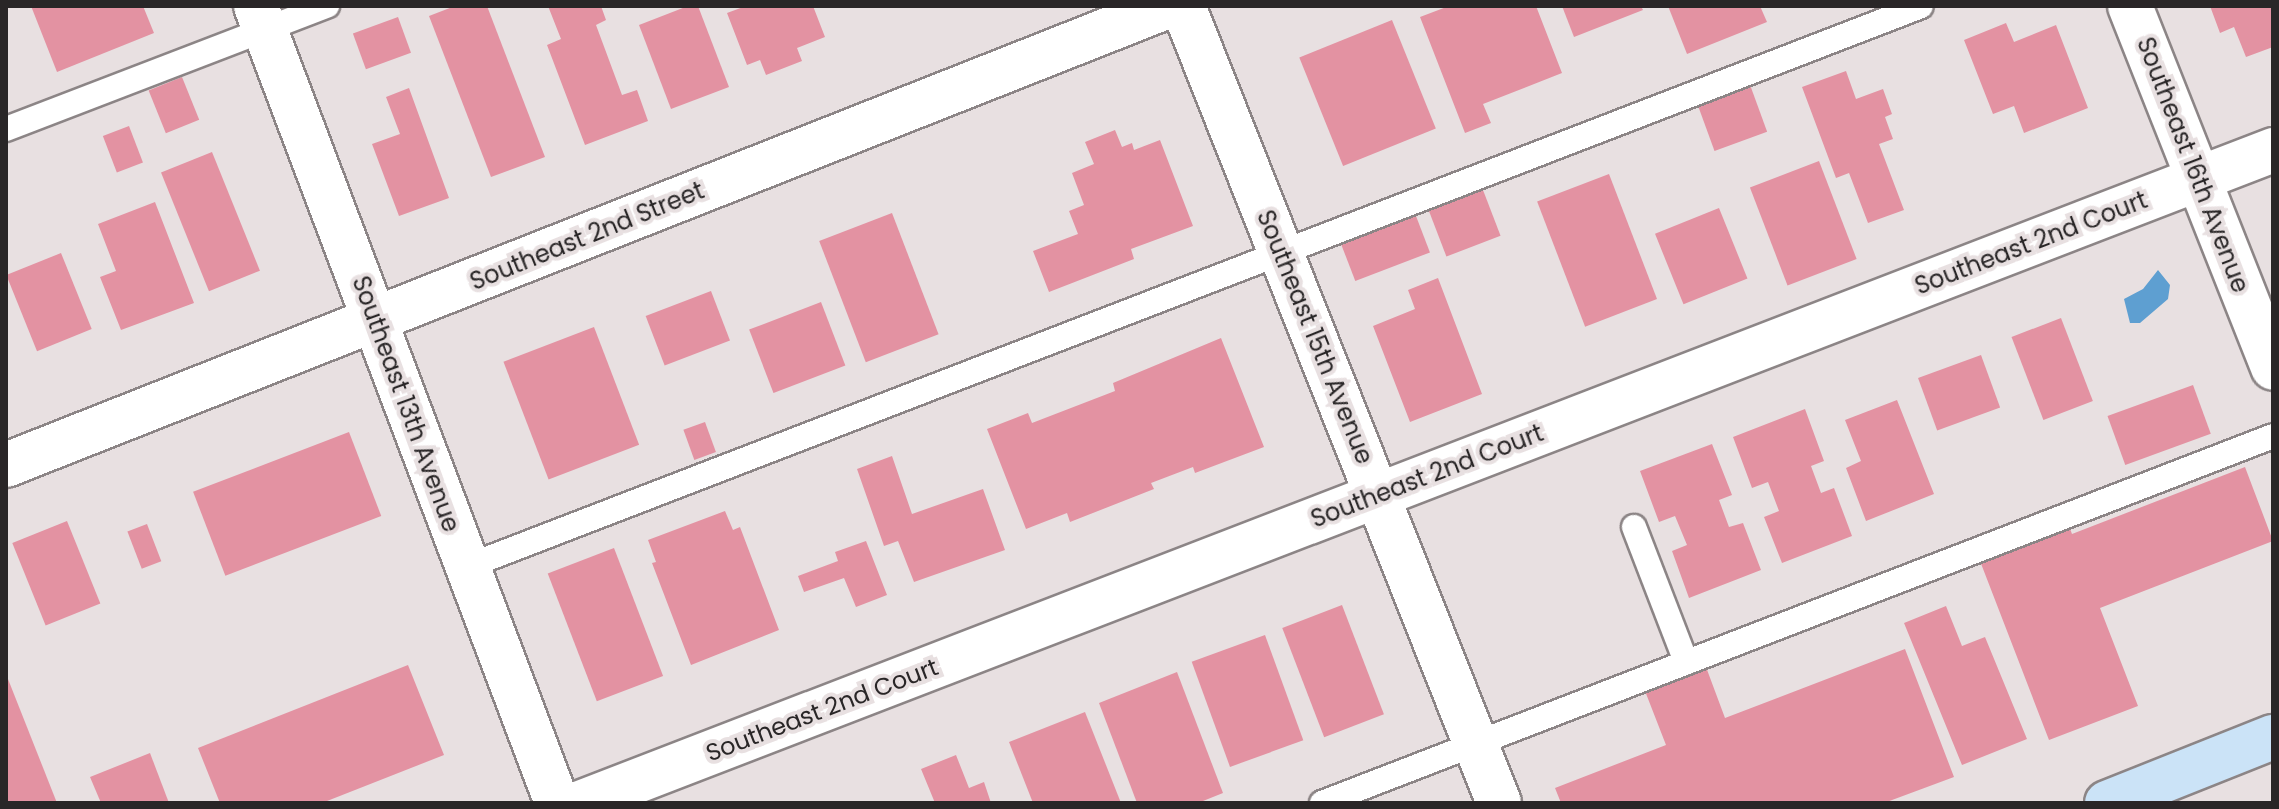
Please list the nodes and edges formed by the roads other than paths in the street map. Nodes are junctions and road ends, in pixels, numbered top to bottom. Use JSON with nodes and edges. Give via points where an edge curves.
{"nodes":[{"id":1,"x":327,"y":6,"type":"edge"},
{"id":2,"x":1168,"y":6,"type":"edge"},
{"id":3,"x":1183,"y":6,"type":"edge"},
{"id":4,"x":1921,"y":6,"type":"edge"},
{"id":5,"x":2130,"y":6,"type":"edge"},
{"id":6,"x":260,"y":18,"type":"edge"},
{"id":7,"x":6,"y":129,"type":"edge"},
{"id":8,"x":2273,"y":150,"type":"edge"},
{"id":9,"x":2197,"y":179,"type":"junction"},
{"id":10,"x":1282,"y":252,"type":"junction"},
{"id":11,"x":376,"y":320,"type":"junction"},
{"id":12,"x":2273,"y":368,"type":"edge"},
{"id":13,"x":2273,"y":436,"type":"edge"},
{"id":14,"x":6,"y":465,"type":"edge"},
{"id":15,"x":1378,"y":495,"type":"junction"},
{"id":16,"x":1634,"y":527,"type":"dead end"},
{"id":17,"x":466,"y":567,"type":"junction"},
{"id":18,"x":1686,"y":662,"type":"junction"},
{"id":19,"x":2273,"y":737,"type":"edge"},
{"id":20,"x":1477,"y":744,"type":"junction"},
{"id":21,"x":557,"y":803,"type":"edge"},
{"id":22,"x":580,"y":803,"type":"edge"},
{"id":23,"x":1322,"y":803,"type":"edge"},
{"id":24,"x":1499,"y":803,"type":"edge"},
{"id":25,"x":2107,"y":803,"type":"edge"}],
"edges":[{"from":1,"to":6,"type":"lane"},
{"from":2,"to":11,"type":"street","name":"Southeast 2nd Street"},
{"from":3,"to":10,"type":"street","name":"Southeast 15th Avenue"},
{"from":4,"to":10,"type":"lane"},
{"from":5,"to":9,"type":"street","name":"Southeast 16th Avenue"},
{"from":6,"to":7,"type":"lane"},
{"from":6,"to":11,"type":"street","name":"Southeast 13th Avenue"},
{"from":8,"to":9,"type":"street","name":"Southeast 2nd Court"},
{"from":9,"to":12,"type":"street","name":"Southeast 16th Avenue"},
{"from":9,"to":15,"type":"street","name":"Southeast 2nd Court"},
{"from":10,"to":15,"type":"street","name":"Southeast 15th Avenue"},
{"from":10,"to":17,"type":"lane"},
{"from":11,"to":14,"type":"street","name":"Southeast 2nd Street"},
{"from":11,"to":17,"type":"street","name":"Southeast 13th Avenue"},
{"from":13,"to":18,"type":"lane"},
{"from":15,"to":20,"type":"street","name":"Southeast 15th Avenue"},
{"from":15,"to":22,"type":"street","name":"Southeast 2nd Court"},
{"from":16,"to":18,"type":"lane"},
{"from":17,"to":21,"type":"street","name":"Southeast 13th Avenue"},
{"from":18,"to":20,"type":"lane"},
{"from":19,"to":25,"type":"main road"},
{"from":20,"to":23,"type":"lane"},
{"from":20,"to":24,"type":"street","name":"Southeast 15th Avenue"}]}
